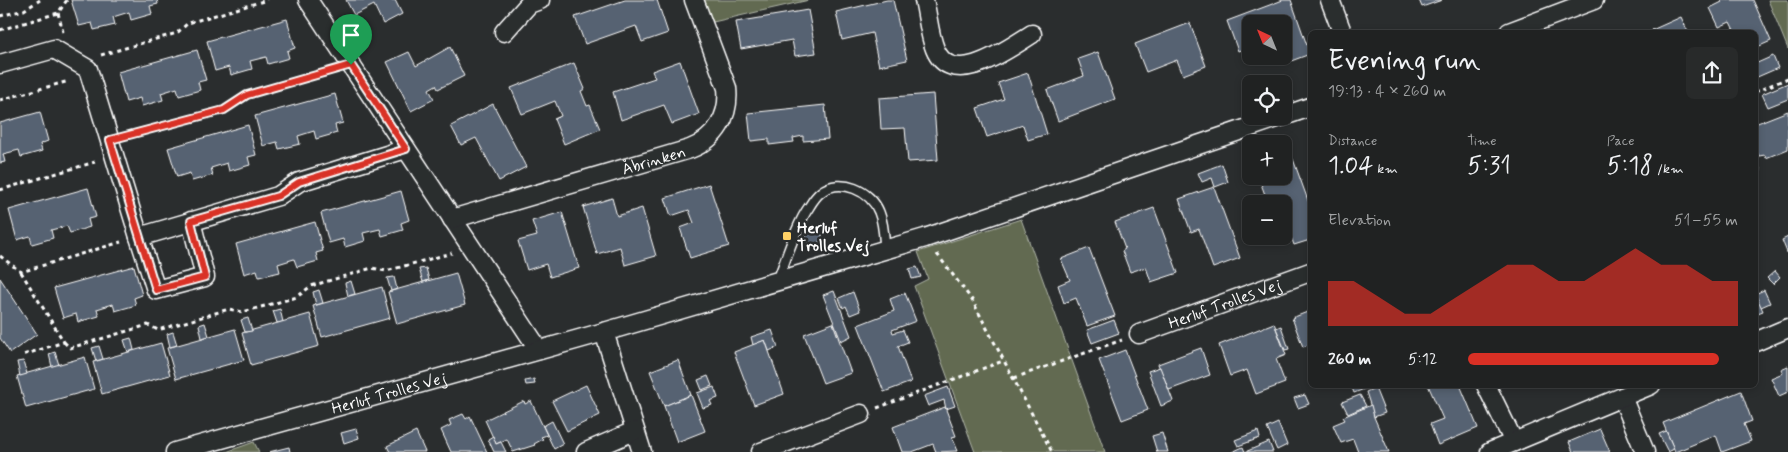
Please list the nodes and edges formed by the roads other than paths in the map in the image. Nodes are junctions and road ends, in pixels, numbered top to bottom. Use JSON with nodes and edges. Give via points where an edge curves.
{"nodes":[{"id":1,"x":308,"y":0,"type":"edge"},
{"id":2,"x":540,"y":0,"type":"edge"},
{"id":3,"x":694,"y":0,"type":"edge"},
{"id":4,"x":924,"y":0,"type":"edge"},
{"id":5,"x":1330,"y":0,"type":"edge"},
{"id":6,"x":1594,"y":0,"type":"edge"},
{"id":7,"x":1341,"y":30,"type":"edge"},
{"id":8,"x":1514,"y":30,"type":"edge"},
{"id":9,"x":504,"y":32,"type":"dead end"},
{"id":10,"x":1032,"y":34,"type":"dead end"},
{"id":11,"x":0,"y":64,"type":"edge"},
{"id":12,"x":1308,"y":108,"type":"edge"},
{"id":13,"x":1292,"y":113,"type":"edge"},
{"id":14,"x":1257,"y":125,"type":"edge"},
{"id":15,"x":406,"y":149,"type":"junction"},
{"id":16,"x":452,"y":219,"type":"junction"},
{"id":17,"x":191,"y":221,"type":"junction"},
{"id":18,"x":140,"y":237,"type":"junction"},
{"id":19,"x":885,"y":250,"type":"junction"},
{"id":20,"x":1308,"y":273,"type":"edge"},
{"id":21,"x":776,"y":282,"type":"junction"},
{"id":22,"x":1788,"y":328,"type":"edge"},
{"id":23,"x":604,"y":332,"type":"junction"},
{"id":24,"x":1139,"y":334,"type":"road end"},
{"id":25,"x":1758,"y":341,"type":"edge"},
{"id":26,"x":539,"y":350,"type":"junction"},
{"id":27,"x":1487,"y":388,"type":"edge"},
{"id":28,"x":1644,"y":388,"type":"edge"},
{"id":29,"x":1622,"y":397,"type":"junction"},
{"id":30,"x":861,"y":414,"type":"road end"},
{"id":31,"x":634,"y":431,"type":"junction"},
{"id":32,"x":1514,"y":442,"type":"junction"},
{"id":33,"x":175,"y":452,"type":"edge"},
{"id":34,"x":586,"y":452,"type":"edge"},
{"id":35,"x":642,"y":452,"type":"edge"},
{"id":36,"x":760,"y":452,"type":"edge"},
{"id":37,"x":1490,"y":452,"type":"edge"},
{"id":38,"x":1645,"y":452,"type":"edge"}],
"edges":[{"from":1,"to":15,"type":"street"},
{"from":2,"to":9,"type":"street","via":[[529,4]]},
{"from":3,"to":16,"type":"street","name":"Åbrinken","via":[[729,101],[720,126],[711,137],[690,149]]},
{"from":4,"to":10,"type":"street","via":[[935,50],[952,66],[964,67],[987,61]]},
{"from":5,"to":7,"type":"street"},
{"from":6,"to":8,"type":"street"},
{"from":11,"to":18,"type":"street","via":[[54,49],[88,68]]},
{"from":12,"to":13,"type":"street","name":"Herluf Trolles Vej"},
{"from":14,"to":19,"type":"street","name":"Herluf Trolles Vej"},
{"from":15,"to":16,"type":"street"},
{"from":15,"to":17,"type":"street","via":[[299,182],[278,196]]},
{"from":16,"to":26,"type":"street"},
{"from":17,"to":18,"type":"street"},
{"from":17,"to":18,"type":"street","via":[[205,277],[156,290]]},
{"from":19,"to":21,"type":"street","name":"Herluf Trolles Vej"},
{"from":19,"to":21,"type":"lane","via":[[879,210],[866,193],[849,186],[835,187],[822,191],[808,207]]},
{"from":20,"to":24,"type":"street","name":"Herluf Trolles Vej"},
{"from":21,"to":23,"type":"street","name":"Herluf Trolles Vej"},
{"from":22,"to":25,"type":"street"},
{"from":23,"to":26,"type":"street","name":"Herluf Trolles Vej"},
{"from":23,"to":31,"type":"street"},
{"from":26,"to":33,"type":"street","name":"Herluf Trolles Vej"},
{"from":27,"to":32,"type":"street"},
{"from":28,"to":29,"type":"street"},
{"from":29,"to":32,"type":"street"},
{"from":29,"to":38,"type":"street"},
{"from":30,"to":36,"type":"street"},
{"from":31,"to":34,"type":"street"},
{"from":31,"to":35,"type":"street"},
{"from":32,"to":37,"type":"street"}]}
